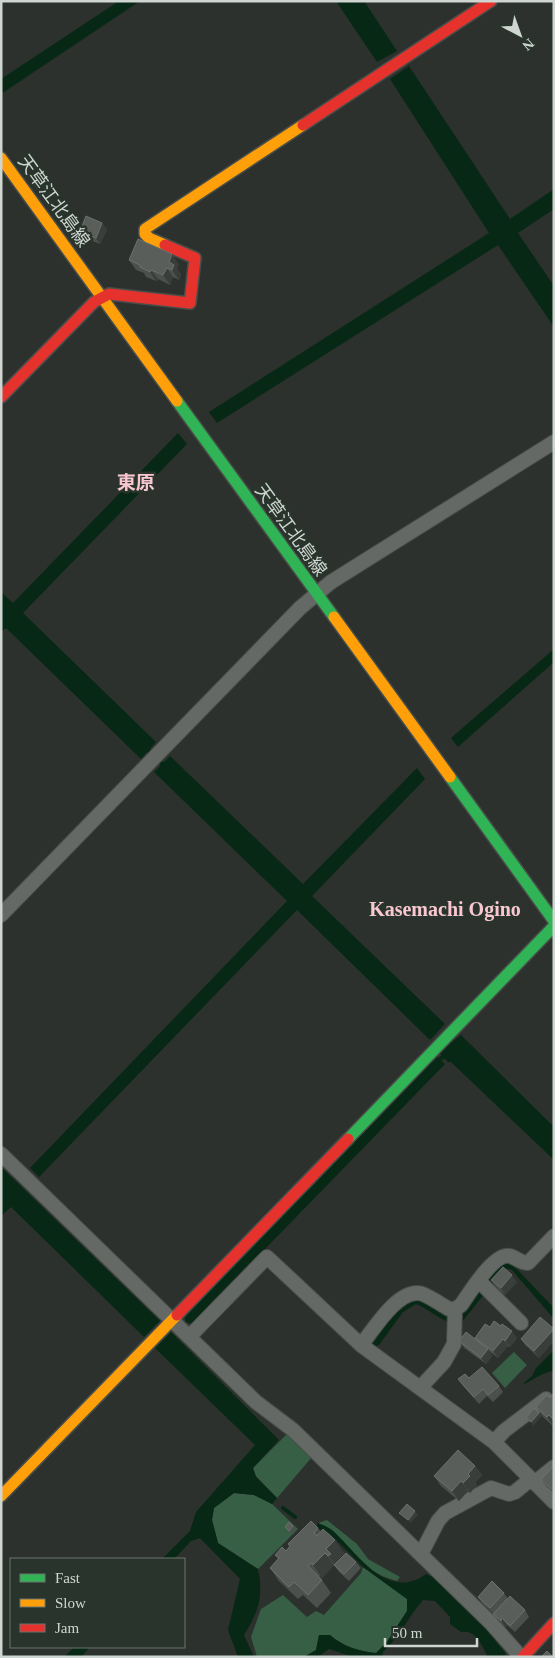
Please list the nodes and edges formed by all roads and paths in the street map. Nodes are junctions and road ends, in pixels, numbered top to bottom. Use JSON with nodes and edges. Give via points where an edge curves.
{"nodes":[{"id":1,"x":491,"y":1,"type":"edge"},
{"id":2,"x":1,"y":158,"type":"edge"},
{"id":3,"x":102,"y":297,"type":"junction"},
{"id":4,"x":1,"y":397,"type":"edge"},
{"id":5,"x":554,"y":442,"type":"edge"},
{"id":6,"x":316,"y":594,"type":"junction"},
{"id":7,"x":1,"y":915,"type":"edge"},
{"id":8,"x":554,"y":921,"type":"edge"},
{"id":9,"x":554,"y":926,"type":"edge"},
{"id":10,"x":1,"y":1154,"type":"edge"},
{"id":11,"x":554,"y":1236,"type":"edge"},
{"id":12,"x":478,"y":1281,"type":"junction"},
{"id":13,"x":455,"y":1317,"type":"junction"},
{"id":14,"x":172,"y":1320,"type":"junction"},
{"id":15,"x":521,"y":1323,"type":"dead end"},
{"id":16,"x":189,"y":1337,"type":"junction"},
{"id":17,"x":362,"y":1345,"type":"junction"},
{"id":18,"x":420,"y":1388,"type":"junction"},
{"id":19,"x":546,"y":1399,"type":"edge"},
{"id":20,"x":494,"y":1442,"type":"junction"},
{"id":21,"x":554,"y":1467,"type":"edge"},
{"id":22,"x":533,"y":1481,"type":"junction"},
{"id":23,"x":1,"y":1496,"type":"edge"},
{"id":24,"x":554,"y":1502,"type":"edge"},
{"id":25,"x":421,"y":1554,"type":"junction"},
{"id":26,"x":554,"y":1623,"type":"edge"},
{"id":27,"x":522,"y":1657,"type":"edge"}],
"edges":[{"from":1,"to":3,"type":"street","via":[[145,229],[149,238],[195,258],[190,302],[109,294]]},
{"from":2,"to":3,"type":"street","name":"天草江北島線"},
{"from":3,"to":4,"type":"street"},
{"from":3,"to":6,"type":"street","name":"天草江北島線"},
{"from":5,"to":6,"type":"street"},
{"from":6,"to":7,"type":"street"},
{"from":6,"to":8,"type":"street","name":"天草江北島線"},
{"from":9,"to":14,"type":"street"},
{"from":10,"to":14,"type":"street"},
{"from":11,"to":12,"type":"street","via":[[528,1264],[504,1256],[492,1264]]},
{"from":12,"to":13,"type":"street"},
{"from":12,"to":15,"type":"street"},
{"from":13,"to":17,"type":"street","via":[[450,1309],[419,1292],[405,1295],[392,1306]]},
{"from":13,"to":18,"type":"street","via":[[454,1344],[444,1362]]},
{"from":14,"to":16,"type":"street"},
{"from":14,"to":23,"type":"street"},
{"from":16,"to":17,"type":"street","via":[[267,1257]]},
{"from":16,"to":25,"type":"street","via":[[256,1402],[293,1430]]},
{"from":17,"to":18,"type":"street"},
{"from":18,"to":20,"type":"street"},
{"from":19,"to":20,"type":"street"},
{"from":20,"to":22,"type":"street"},
{"from":21,"to":22,"type":"street"},
{"from":22,"to":24,"type":"street"},
{"from":22,"to":25,"type":"street","via":[[509,1494],[490,1488],[445,1514]]},
{"from":25,"to":27,"type":"street"},
{"from":26,"to":27,"type":"street"}]}
